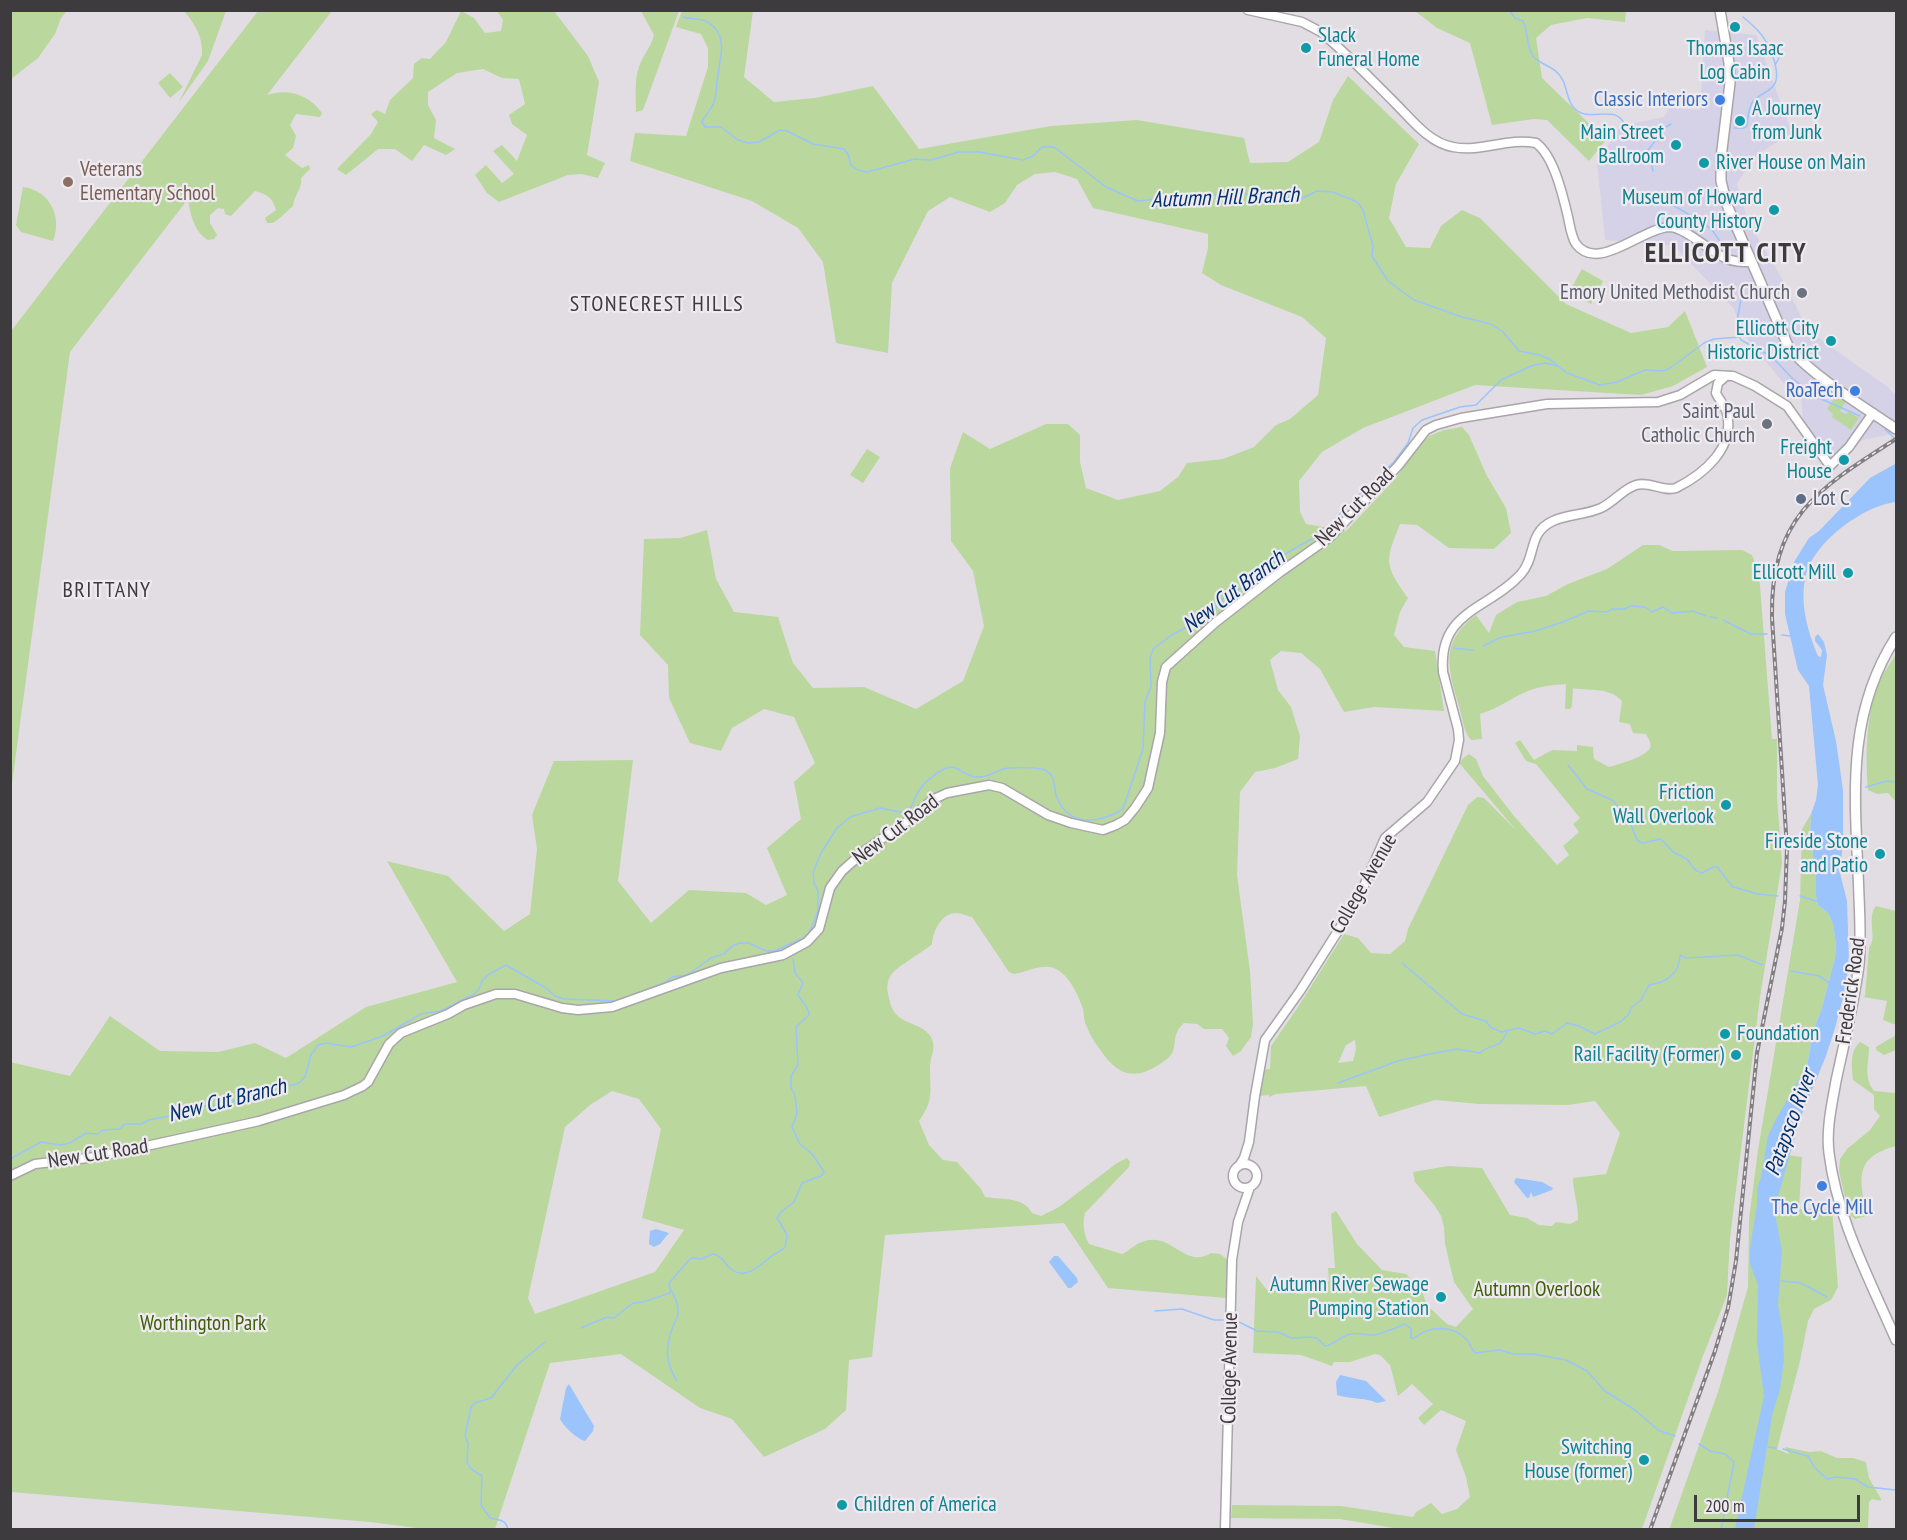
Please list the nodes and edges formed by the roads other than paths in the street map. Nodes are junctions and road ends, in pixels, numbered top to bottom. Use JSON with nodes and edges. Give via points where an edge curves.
{"nodes":[{"id":1,"x":1248,"y":10,"type":"edge"},
{"id":2,"x":1720,"y":10,"type":"edge"},
{"id":3,"x":1752,"y":262,"type":"junction"},
{"id":4,"x":1726,"y":376,"type":"junction"},
{"id":5,"x":1873,"y":413,"type":"junction"},
{"id":6,"x":1896,"y":429,"type":"edge"},
{"id":7,"x":1896,"y":637,"type":"edge"},
{"id":8,"x":1249,"y":1142,"type":"junction"},
{"id":9,"x":1239,"y":1166,"type":"junction"},
{"id":10,"x":1254,"y":1167,"type":"junction"},
{"id":11,"x":10,"y":1176,"type":"edge"},
{"id":12,"x":1238,"y":1185,"type":"junction"},
{"id":13,"x":1250,"y":1187,"type":"junction"},
{"id":14,"x":1241,"y":1207,"type":"junction"},
{"id":15,"x":1896,"y":1340,"type":"edge"},
{"id":16,"x":1225,"y":1530,"type":"edge"}],
"edges":[{"from":1,"to":3,"type":"street","via":[[1302,21],[1321,32],[1420,127],[1443,144],[1472,149],[1536,143],[1559,185],[1575,242],[1586,251],[1609,252],[1669,227],[1681,230],[1730,260]]},
{"from":2,"to":3,"type":"main road","via":[[1730,84],[1720,158],[1721,181]]},
{"from":3,"to":5,"type":"main road","via":[[1789,348]]},
{"from":4,"to":5,"type":"street","via":[[1755,386],[1787,406],[1830,466],[1850,447]]},
{"from":4,"to":8,"type":"street","name":"College Avenue","via":[[1716,386],[1716,393],[1727,412],[1728,433],[1725,446],[1715,459],[1676,488],[1633,486],[1599,509],[1545,526],[1536,535],[1522,573],[1452,628],[1442,662],[1458,729],[1455,761],[1426,802],[1385,838],[1349,914],[1265,1040]]},
{"from":4,"to":11,"type":"street","name":"New Cut Road","via":[[1714,375],[1680,395],[1658,402],[1527,406],[1446,421],[1426,430],[1342,526],[1216,622],[1166,667],[1160,733],[1148,788],[1125,820],[1108,829],[1094,830],[1048,815],[995,787],[947,793],[932,800],[842,871],[830,888],[819,929],[807,942],[783,955],[721,968],[612,1007],[570,1009],[515,994],[496,994],[400,1033],[389,1044],[368,1082],[344,1095],[201,1134],[96,1157],[35,1164]]},
{"from":5,"to":6,"type":"main road"},
{"from":7,"to":15,"type":"main road","name":"Frederick Road","via":[[1870,690],[1858,735],[1859,963],[1828,1140],[1846,1221]]},
{"from":8,"to":9,"type":"street","name":"College Avenue"},
{"from":8,"to":10,"type":"street","name":"College Avenue"},
{"from":9,"to":10,"type":"street"},
{"from":9,"to":12,"type":"street","name":"College Avenue","via":[[1234,1173]]},
{"from":10,"to":13,"type":"street","name":"College Avenue","via":[[1257,1179]]},
{"from":12,"to":13,"type":"street"},
{"from":12,"to":14,"type":"street","name":"College Avenue"},
{"from":13,"to":14,"type":"street","name":"College Avenue"},
{"from":14,"to":16,"type":"street","name":"College Avenue","via":[[1230,1290]]}]}
